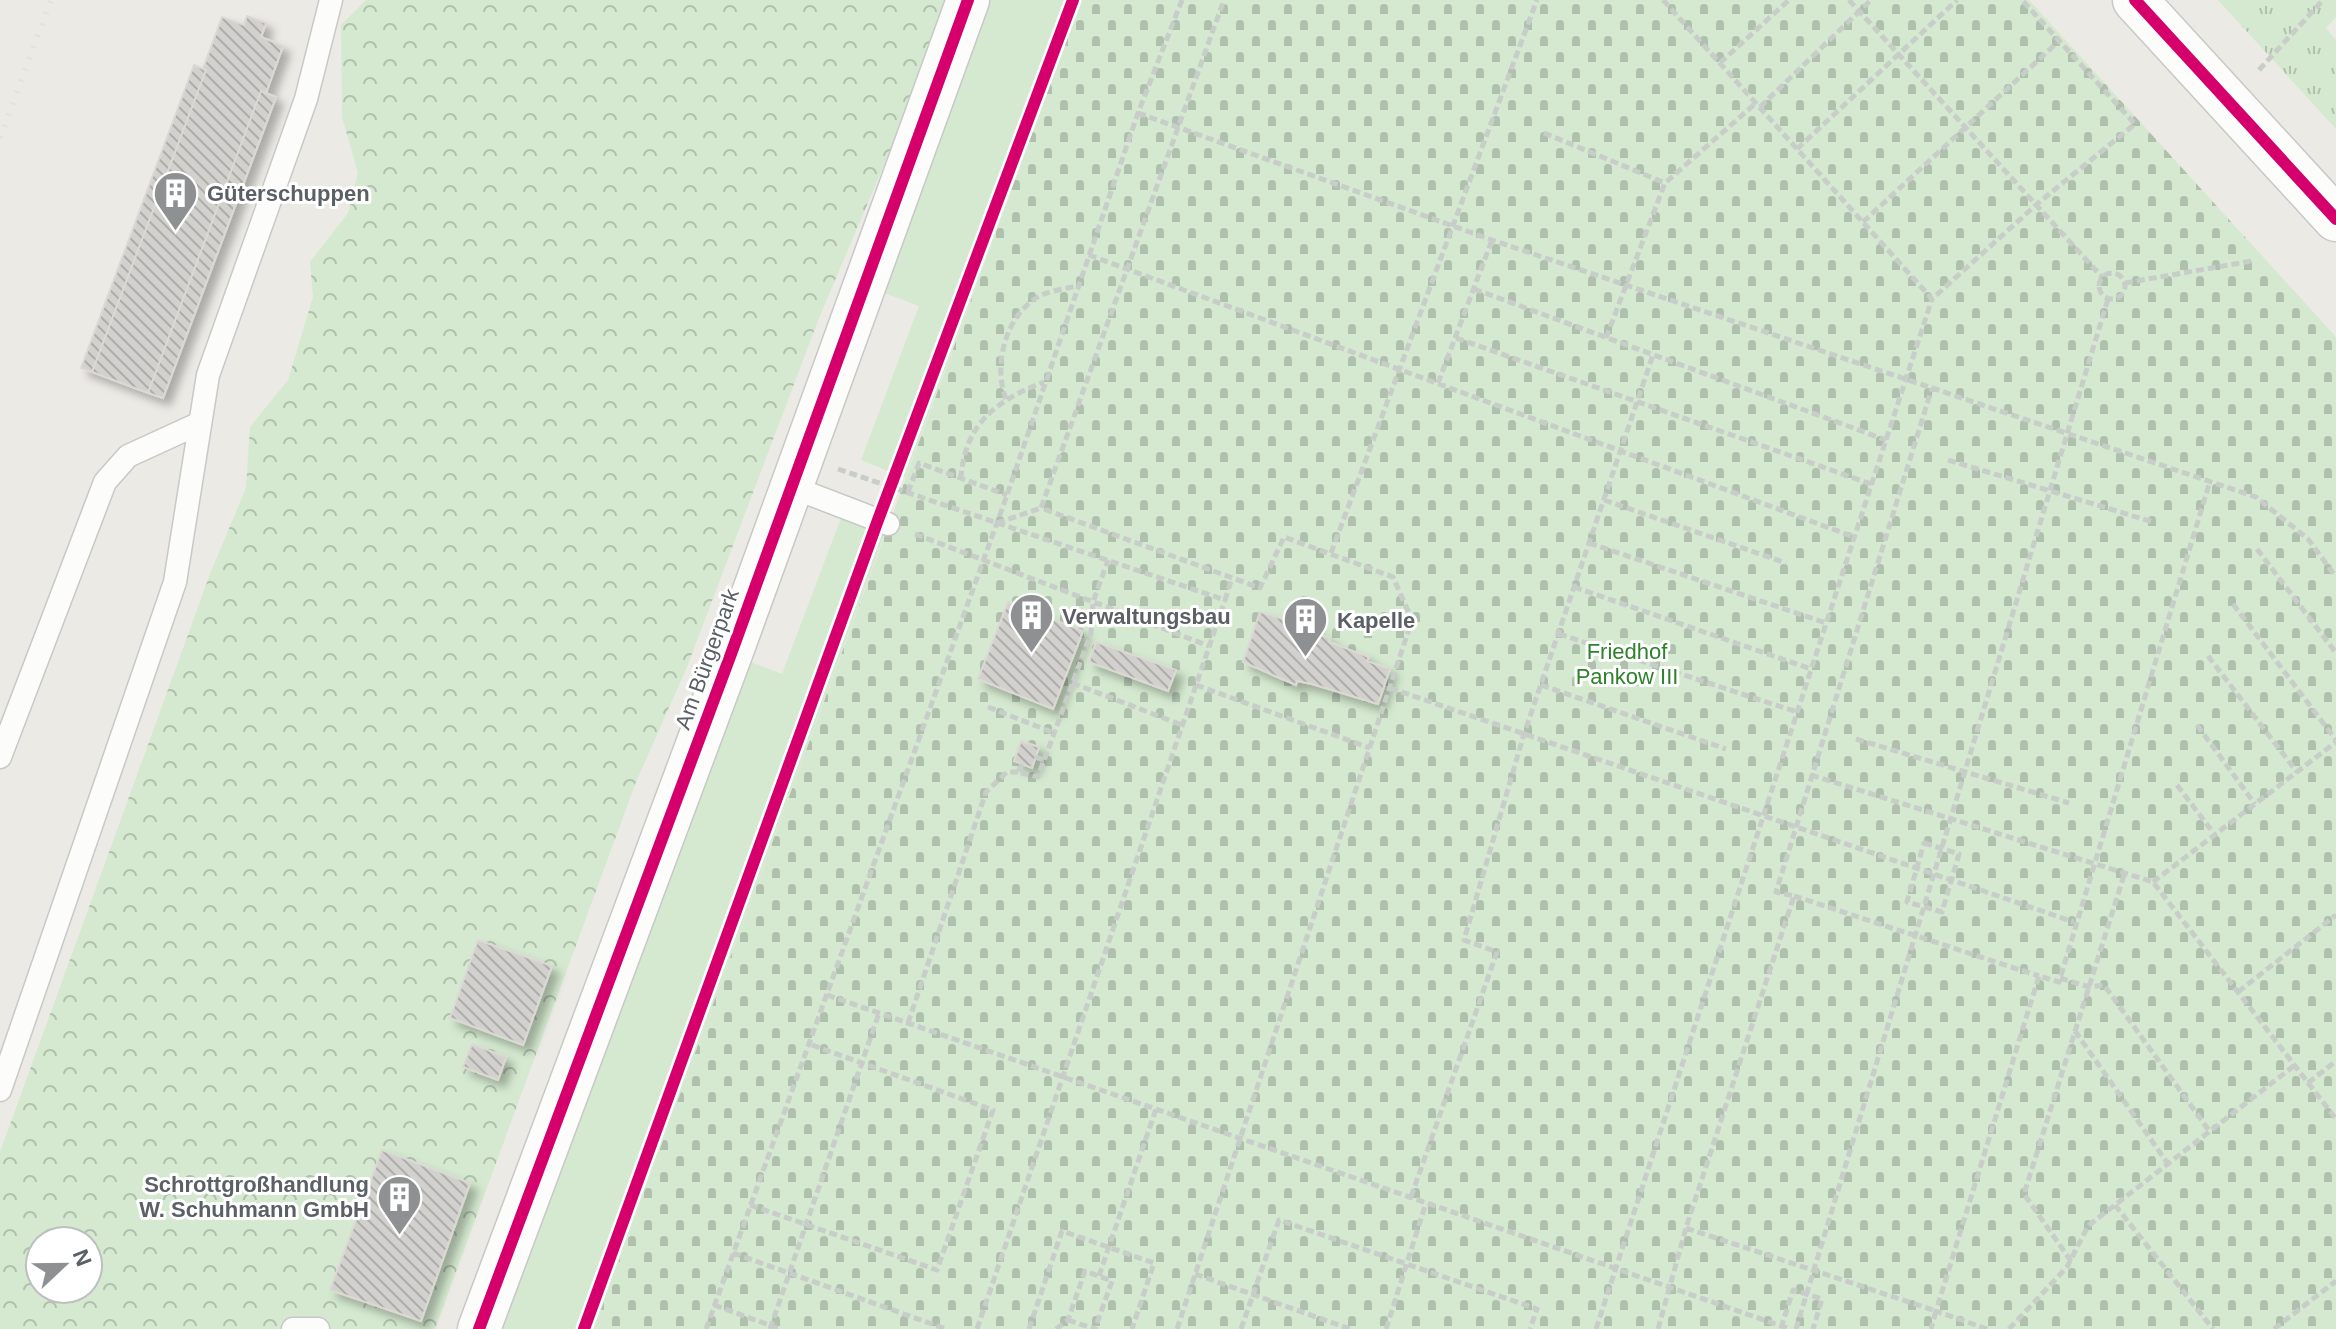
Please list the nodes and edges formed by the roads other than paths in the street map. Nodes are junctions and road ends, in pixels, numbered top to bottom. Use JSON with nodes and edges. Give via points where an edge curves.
{"nodes":[{"id":1,"x":331,"y":0,"type":"edge"},
{"id":2,"x":968,"y":0,"type":"edge"},
{"id":3,"x":2135,"y":0,"type":"edge"},
{"id":4,"x":2336,"y":219,"type":"edge"},
{"id":5,"x":200,"y":423,"type":"junction"},
{"id":6,"x":795,"y":471,"type":"junction"},
{"id":7,"x":888,"y":524,"type":"road end"},
{"id":8,"x":0,"y":757,"type":"edge"},
{"id":9,"x":0,"y":1090,"type":"edge"},
{"id":10,"x":293,"y":1329,"type":"edge"},
{"id":11,"x":318,"y":1329,"type":"edge"},
{"id":12,"x":479,"y":1329,"type":"edge"}],
"edges":[{"from":1,"to":5,"type":"lane","via":[[306,99],[208,375]]},
{"from":2,"to":6,"type":"street","name":"Am Bürgerpark"},
{"from":3,"to":4,"type":"main road"},
{"from":5,"to":8,"type":"lane","via":[[128,456],[105,482]]},
{"from":5,"to":9,"type":"lane","via":[[175,582]]},
{"from":6,"to":7,"type":"lane"},
{"from":6,"to":12,"type":"street","name":"Am Bürgerpark"},
{"from":10,"to":11,"type":"lane"}]}
